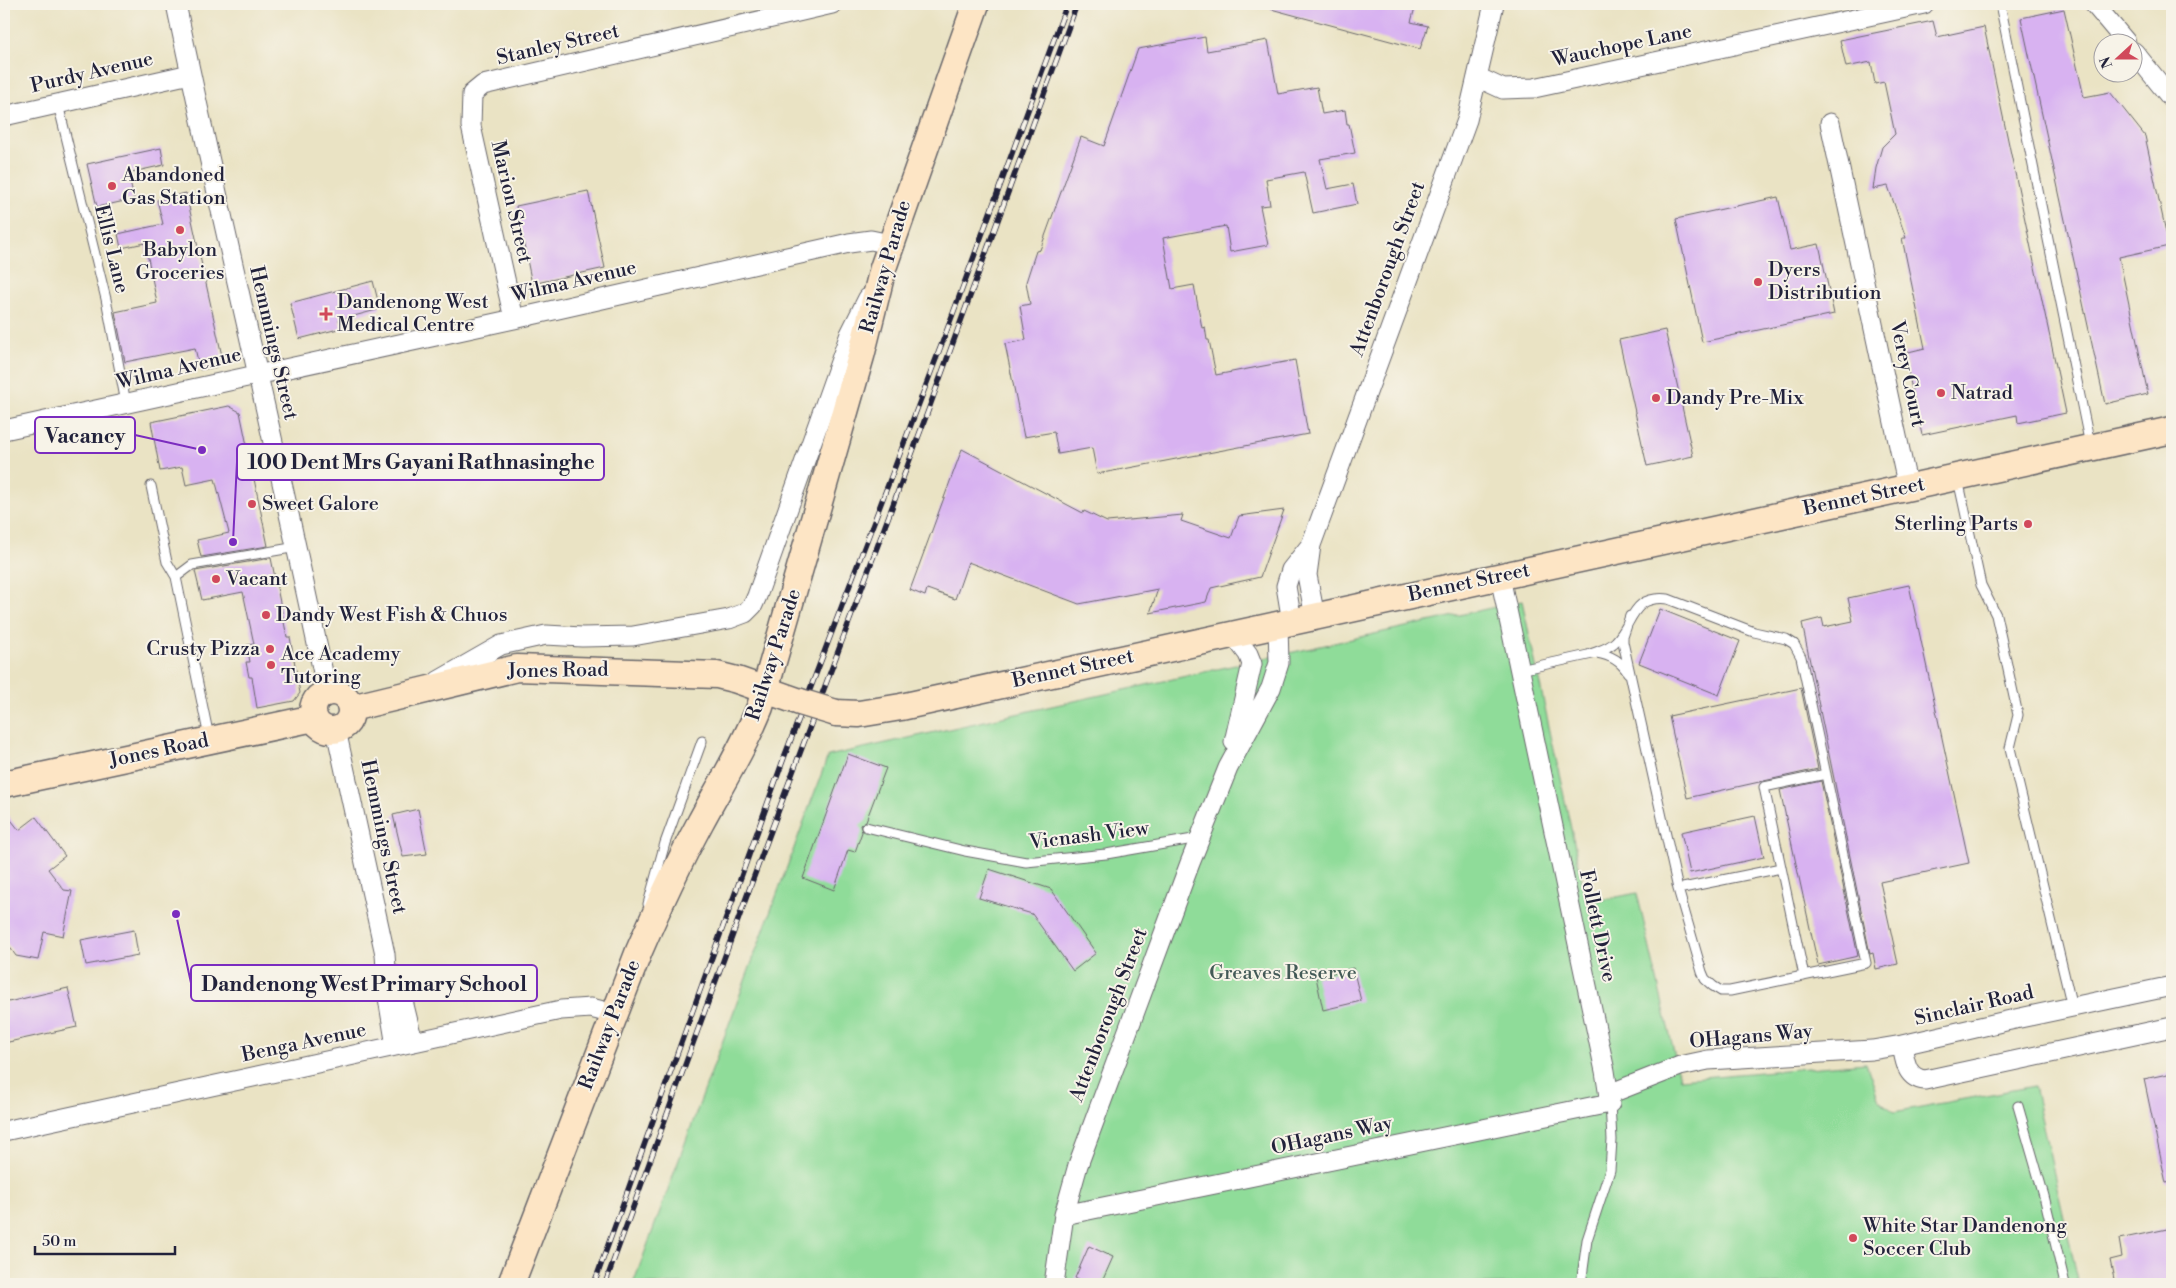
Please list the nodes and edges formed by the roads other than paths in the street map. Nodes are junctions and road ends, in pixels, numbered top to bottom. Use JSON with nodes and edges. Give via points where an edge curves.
{"nodes":[{"id":1,"x":176,"y":4,"type":"edge"},
{"id":2,"x":832,"y":4,"type":"edge"},
{"id":3,"x":976,"y":4,"type":"edge"},
{"id":4,"x":1494,"y":4,"type":"edge"},
{"id":5,"x":1924,"y":4,"type":"edge"},
{"id":6,"x":2000,"y":4,"type":"edge"},
{"id":7,"x":2094,"y":4,"type":"edge"},
{"id":8,"x":2118,"y":32,"type":"edge"},
{"id":9,"x":2144,"y":64,"type":"edge"},
{"id":10,"x":190,"y":74,"type":"junction"},
{"id":11,"x":1477,"y":77,"type":"junction"},
{"id":12,"x":472,"y":94,"type":"joint"},
{"id":13,"x":2172,"y":99,"type":"edge"},
{"id":14,"x":58,"y":104,"type":"junction"},
{"id":15,"x":4,"y":116,"type":"edge"},
{"id":16,"x":1830,"y":123,"type":"dead end"},
{"id":17,"x":887,"y":256,"type":"junction"},
{"id":18,"x":514,"y":319,"type":"junction"},
{"id":19,"x":257,"y":374,"type":"junction"},
{"id":20,"x":126,"y":403,"type":"junction"},
{"id":21,"x":4,"y":430,"type":"edge"},
{"id":22,"x":2172,"y":430,"type":"edge"},
{"id":23,"x":2090,"y":448,"type":"junction"},
{"id":24,"x":1958,"y":477,"type":"junction"},
{"id":25,"x":151,"y":486,"type":"dead end"},
{"id":26,"x":1908,"y":488,"type":"junction"},
{"id":27,"x":297,"y":547,"type":"junction"},
{"id":28,"x":1500,"y":576,"type":"junction"},
{"id":29,"x":176,"y":577,"type":"junction"},
{"id":30,"x":1630,"y":616,"type":"junction"},
{"id":31,"x":1295,"y":621,"type":"junction"},
{"id":32,"x":1233,"y":634,"type":"junction"},
{"id":33,"x":1588,"y":655,"type":"junction"},
{"id":34,"x":1520,"y":670,"type":"junction"},
{"id":35,"x":1631,"y":680,"type":"junction"},
{"id":36,"x":424,"y":690,"type":"junction"},
{"id":37,"x":766,"y":691,"type":"junction"},
{"id":38,"x":327,"y":692,"type":"junction"},
{"id":39,"x":351,"y":708,"type":"junction"},
{"id":40,"x":325,"y":724,"type":"junction"},
{"id":41,"x":209,"y":740,"type":"junction"},
{"id":42,"x":702,"y":741,"type":"dead end"},
{"id":43,"x":1228,"y":768,"type":"junction"},
{"id":44,"x":1826,"y":774,"type":"junction"},
{"id":45,"x":4,"y":784,"type":"edge"},
{"id":46,"x":866,"y":827,"type":"dead end"},
{"id":47,"x":1200,"y":838,"type":"junction"},
{"id":48,"x":1781,"y":868,"type":"junction"},
{"id":49,"x":1678,"y":889,"type":"junction"},
{"id":50,"x":630,"y":974,"type":"junction"},
{"id":51,"x":1804,"y":976,"type":"junction"},
{"id":52,"x":2172,"y":986,"type":"edge"},
{"id":53,"x":2072,"y":1007,"type":"junction"},
{"id":54,"x":614,"y":1014,"type":"junction"},
{"id":55,"x":2172,"y":1027,"type":"edge"},
{"id":56,"x":405,"y":1044,"type":"junction"},
{"id":57,"x":1902,"y":1045,"type":"junction"},
{"id":58,"x":1609,"y":1099,"type":"junction"},
{"id":59,"x":2018,"y":1106,"type":"dead end"},
{"id":60,"x":4,"y":1131,"type":"edge"},
{"id":61,"x":1064,"y":1215,"type":"junction"},
{"id":62,"x":511,"y":1284,"type":"edge"},
{"id":63,"x":1054,"y":1284,"type":"edge"},
{"id":64,"x":1581,"y":1284,"type":"edge"},
{"id":65,"x":2065,"y":1284,"type":"edge"}],
"edges":[{"from":1,"to":10,"type":"street","name":"Hemmings Street"},
{"from":2,"to":12,"type":"street","name":"Stanley Street","via":[[483,85]]},
{"from":3,"to":17,"type":"main road","name":"Railway Parade"},
{"from":4,"to":11,"type":"street","name":"Attenborough Street"},
{"from":5,"to":11,"type":"street","name":"Wauchope Lane","via":[[1534,88],[1503,89]]},
{"from":6,"to":23,"type":"lane"},
{"from":7,"to":8,"type":"street"},
{"from":9,"to":13,"type":"street"},
{"from":10,"to":14,"type":"street","name":"Purdy Avenue"},
{"from":10,"to":19,"type":"street","name":"Hemmings Street"},
{"from":11,"to":31,"type":"street","name":"Attenborough Street","via":[[1467,120],[1311,545],[1291,570],[1286,586]]},
{"from":12,"to":18,"type":"street","name":"Marion Street","via":[[472,126]]},
{"from":14,"to":15,"type":"street","name":"Purdy Avenue"},
{"from":14,"to":20,"type":"lane","name":"Ellis Lane","via":[[106,299]]},
{"from":16,"to":26,"type":"street","name":"Verey Court"},
{"from":17,"to":18,"type":"street","name":"Wilma Avenue","via":[[871,240],[858,242]]},
{"from":17,"to":36,"type":"street","via":[[850,334],[758,596],[748,611],[729,619],[637,635],[546,635],[501,645]]},
{"from":17,"to":37,"type":"main road","name":"Railway Parade"},
{"from":18,"to":19,"type":"street","name":"Wilma Avenue"},
{"from":19,"to":20,"type":"street","name":"Wilma Avenue"},
{"from":19,"to":27,"type":"street","name":"Hemmings Street"},
{"from":20,"to":21,"type":"street","name":"Wilma Avenue"},
{"from":22,"to":23,"type":"main road","name":"Bennet Street"},
{"from":23,"to":24,"type":"main road","name":"Bennet Street"},
{"from":24,"to":26,"type":"main road","name":"Bennet Street"},
{"from":24,"to":53,"type":"lane","via":[[1981,586],[1996,615],[2018,715],[2010,748]]},
{"from":25,"to":29,"type":"lane","via":[[167,562]]},
{"from":26,"to":28,"type":"main road","name":"Bennet Street"},
{"from":27,"to":29,"type":"lane","via":[[192,565]]},
{"from":27,"to":38,"type":"street","name":"Hemmings Street"},
{"from":28,"to":31,"type":"main road","name":"Bennet Street"},
{"from":28,"to":34,"type":"street","name":"Follett Drive"},
{"from":29,"to":41,"type":"lane"},
{"from":30,"to":33,"type":"lane","via":[[1617,641]]},
{"from":30,"to":35,"type":"lane","via":[[1623,639]]},
{"from":30,"to":44,"type":"lane","via":[[1645,603],[1668,599],[1794,644],[1800,656]]},
{"from":31,"to":32,"type":"main road","name":"Bennet Street"},
{"from":31,"to":43,"type":"street","name":"Attenborough Street","via":[[1280,652],[1271,688]]},
{"from":32,"to":37,"type":"main road","name":"Bennet Street","bridge":true,"via":[[859,714],[836,713]]},
{"from":32,"to":43,"type":"street","name":"Attenborough Street","via":[[1248,654],[1252,666]]},
{"from":33,"to":34,"type":"lane"},
{"from":33,"to":35,"type":"lane","via":[[1603,654],[1612,658],[1623,666]]},
{"from":34,"to":58,"type":"street","name":"Follett Drive"},
{"from":35,"to":49,"type":"lane"},
{"from":36,"to":37,"type":"main road","name":"Jones Road","via":[[501,671],[531,668],[711,674]]},
{"from":36,"to":39,"type":"main road","name":"Jones Road"},
{"from":37,"to":50,"type":"main road","name":"Railway Parade","via":[[750,732],[663,896]]},
{"from":38,"to":39,"type":"main road","via":[[345,696]]},
{"from":38,"to":40,"type":"main road","via":[[316,700],[314,706]]},
{"from":39,"to":40,"type":"main road","via":[[347,722]]},
{"from":40,"to":41,"type":"main road","name":"Jones Road"},
{"from":40,"to":56,"type":"street","name":"Hemmings Street","via":[[385,954],[403,1001]]},
{"from":41,"to":45,"type":"main road","name":"Jones Road"},
{"from":42,"to":50,"type":"lane","via":[[660,857]]},
{"from":43,"to":47,"type":"street","name":"Attenborough Street"},
{"from":44,"to":48,"type":"lane","via":[[1764,788]]},
{"from":44,"to":51,"type":"lane","via":[[1866,963]]},
{"from":46,"to":47,"type":"lane","name":"Vicnash View","via":[[1026,862],[1106,854]]},
{"from":47,"to":61,"type":"street","name":"Attenborough Street","via":[[1091,1128]]},
{"from":48,"to":49,"type":"lane"},
{"from":48,"to":51,"type":"lane"},
{"from":49,"to":51,"type":"lane","via":[[1702,972],[1713,986],[1730,990]]},
{"from":50,"to":54,"type":"main road","name":"Railway Parade"},
{"from":52,"to":53,"type":"street","name":"Sinclair Road"},
{"from":53,"to":57,"type":"street","name":"Sinclair Road"},
{"from":54,"to":56,"type":"street","name":"Benga Avenue","via":[[591,1008],[571,1008]]},
{"from":54,"to":62,"type":"main road","name":"Railway Parade"},
{"from":55,"to":57,"type":"street","name":"Sinclair Road","via":[[1925,1080],[1910,1073]]},
{"from":56,"to":60,"type":"street","name":"Benga Avenue"},
{"from":57,"to":58,"type":"street","name":"OHagans Way","via":[[1872,1050],[1708,1060],[1680,1066]]},
{"from":58,"to":61,"type":"street","name":"OHagans Way"},
{"from":58,"to":64,"type":"lane","name":"Follett Drive","via":[[1610,1170],[1590,1231]]},
{"from":59,"to":65,"type":"lane"},
{"from":61,"to":63,"type":"street","name":"Attenborough Street"}]}
